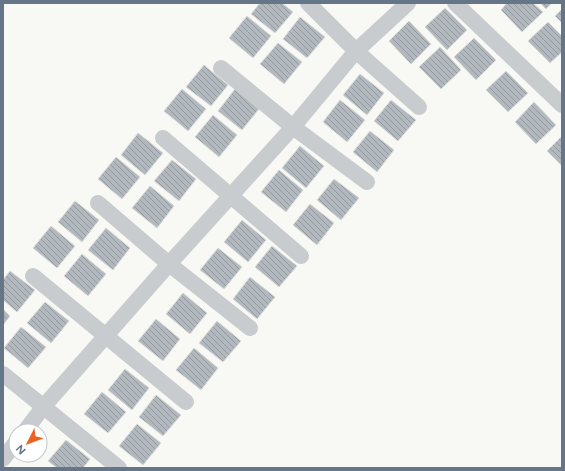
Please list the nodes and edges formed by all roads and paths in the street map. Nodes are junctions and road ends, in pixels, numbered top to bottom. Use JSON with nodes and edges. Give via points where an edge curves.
{"nodes":[{"id":1,"x":308,"y":3,"type":"edge"},
{"id":2,"x":408,"y":3,"type":"edge"},
{"id":3,"x":455,"y":3,"type":"edge"},
{"id":4,"x":356,"y":50,"type":"junction"},
{"id":5,"x":221,"y":68,"type":"dead end"},
{"id":6,"x":562,"y":105,"type":"edge"},
{"id":7,"x":419,"y":107,"type":"dead end"},
{"id":8,"x":293,"y":127,"type":"junction"},
{"id":9,"x":163,"y":138,"type":"dead end"},
{"id":10,"x":367,"y":182,"type":"dead end"},
{"id":11,"x":230,"y":196,"type":"junction"},
{"id":12,"x":98,"y":203,"type":"dead end"},
{"id":13,"x":301,"y":256,"type":"dead end"},
{"id":14,"x":168,"y":264,"type":"junction"},
{"id":15,"x":33,"y":276,"type":"dead end"},
{"id":16,"x":250,"y":328,"type":"dead end"},
{"id":17,"x":105,"y":336,"type":"junction"},
{"id":18,"x":3,"y":374,"type":"edge"},
{"id":19,"x":186,"y":402,"type":"dead end"},
{"id":20,"x":44,"y":406,"type":"junction"},
{"id":21,"x":31,"y":423,"type":"edge"},
{"id":22,"x":119,"y":468,"type":"edge"}],
"edges":[{"from":1,"to":4,"type":"street"},
{"from":2,"to":4,"type":"street"},
{"from":3,"to":6,"type":"street"},
{"from":4,"to":7,"type":"street"},
{"from":4,"to":8,"type":"street"},
{"from":5,"to":8,"type":"street"},
{"from":8,"to":10,"type":"street"},
{"from":8,"to":11,"type":"street"},
{"from":9,"to":11,"type":"street"},
{"from":11,"to":13,"type":"street"},
{"from":11,"to":14,"type":"street"},
{"from":12,"to":14,"type":"street"},
{"from":14,"to":16,"type":"street"},
{"from":14,"to":17,"type":"street"},
{"from":15,"to":17,"type":"street"},
{"from":17,"to":19,"type":"street"},
{"from":17,"to":20,"type":"street"},
{"from":18,"to":20,"type":"street"},
{"from":20,"to":21,"type":"street"},
{"from":20,"to":22,"type":"street"}]}
